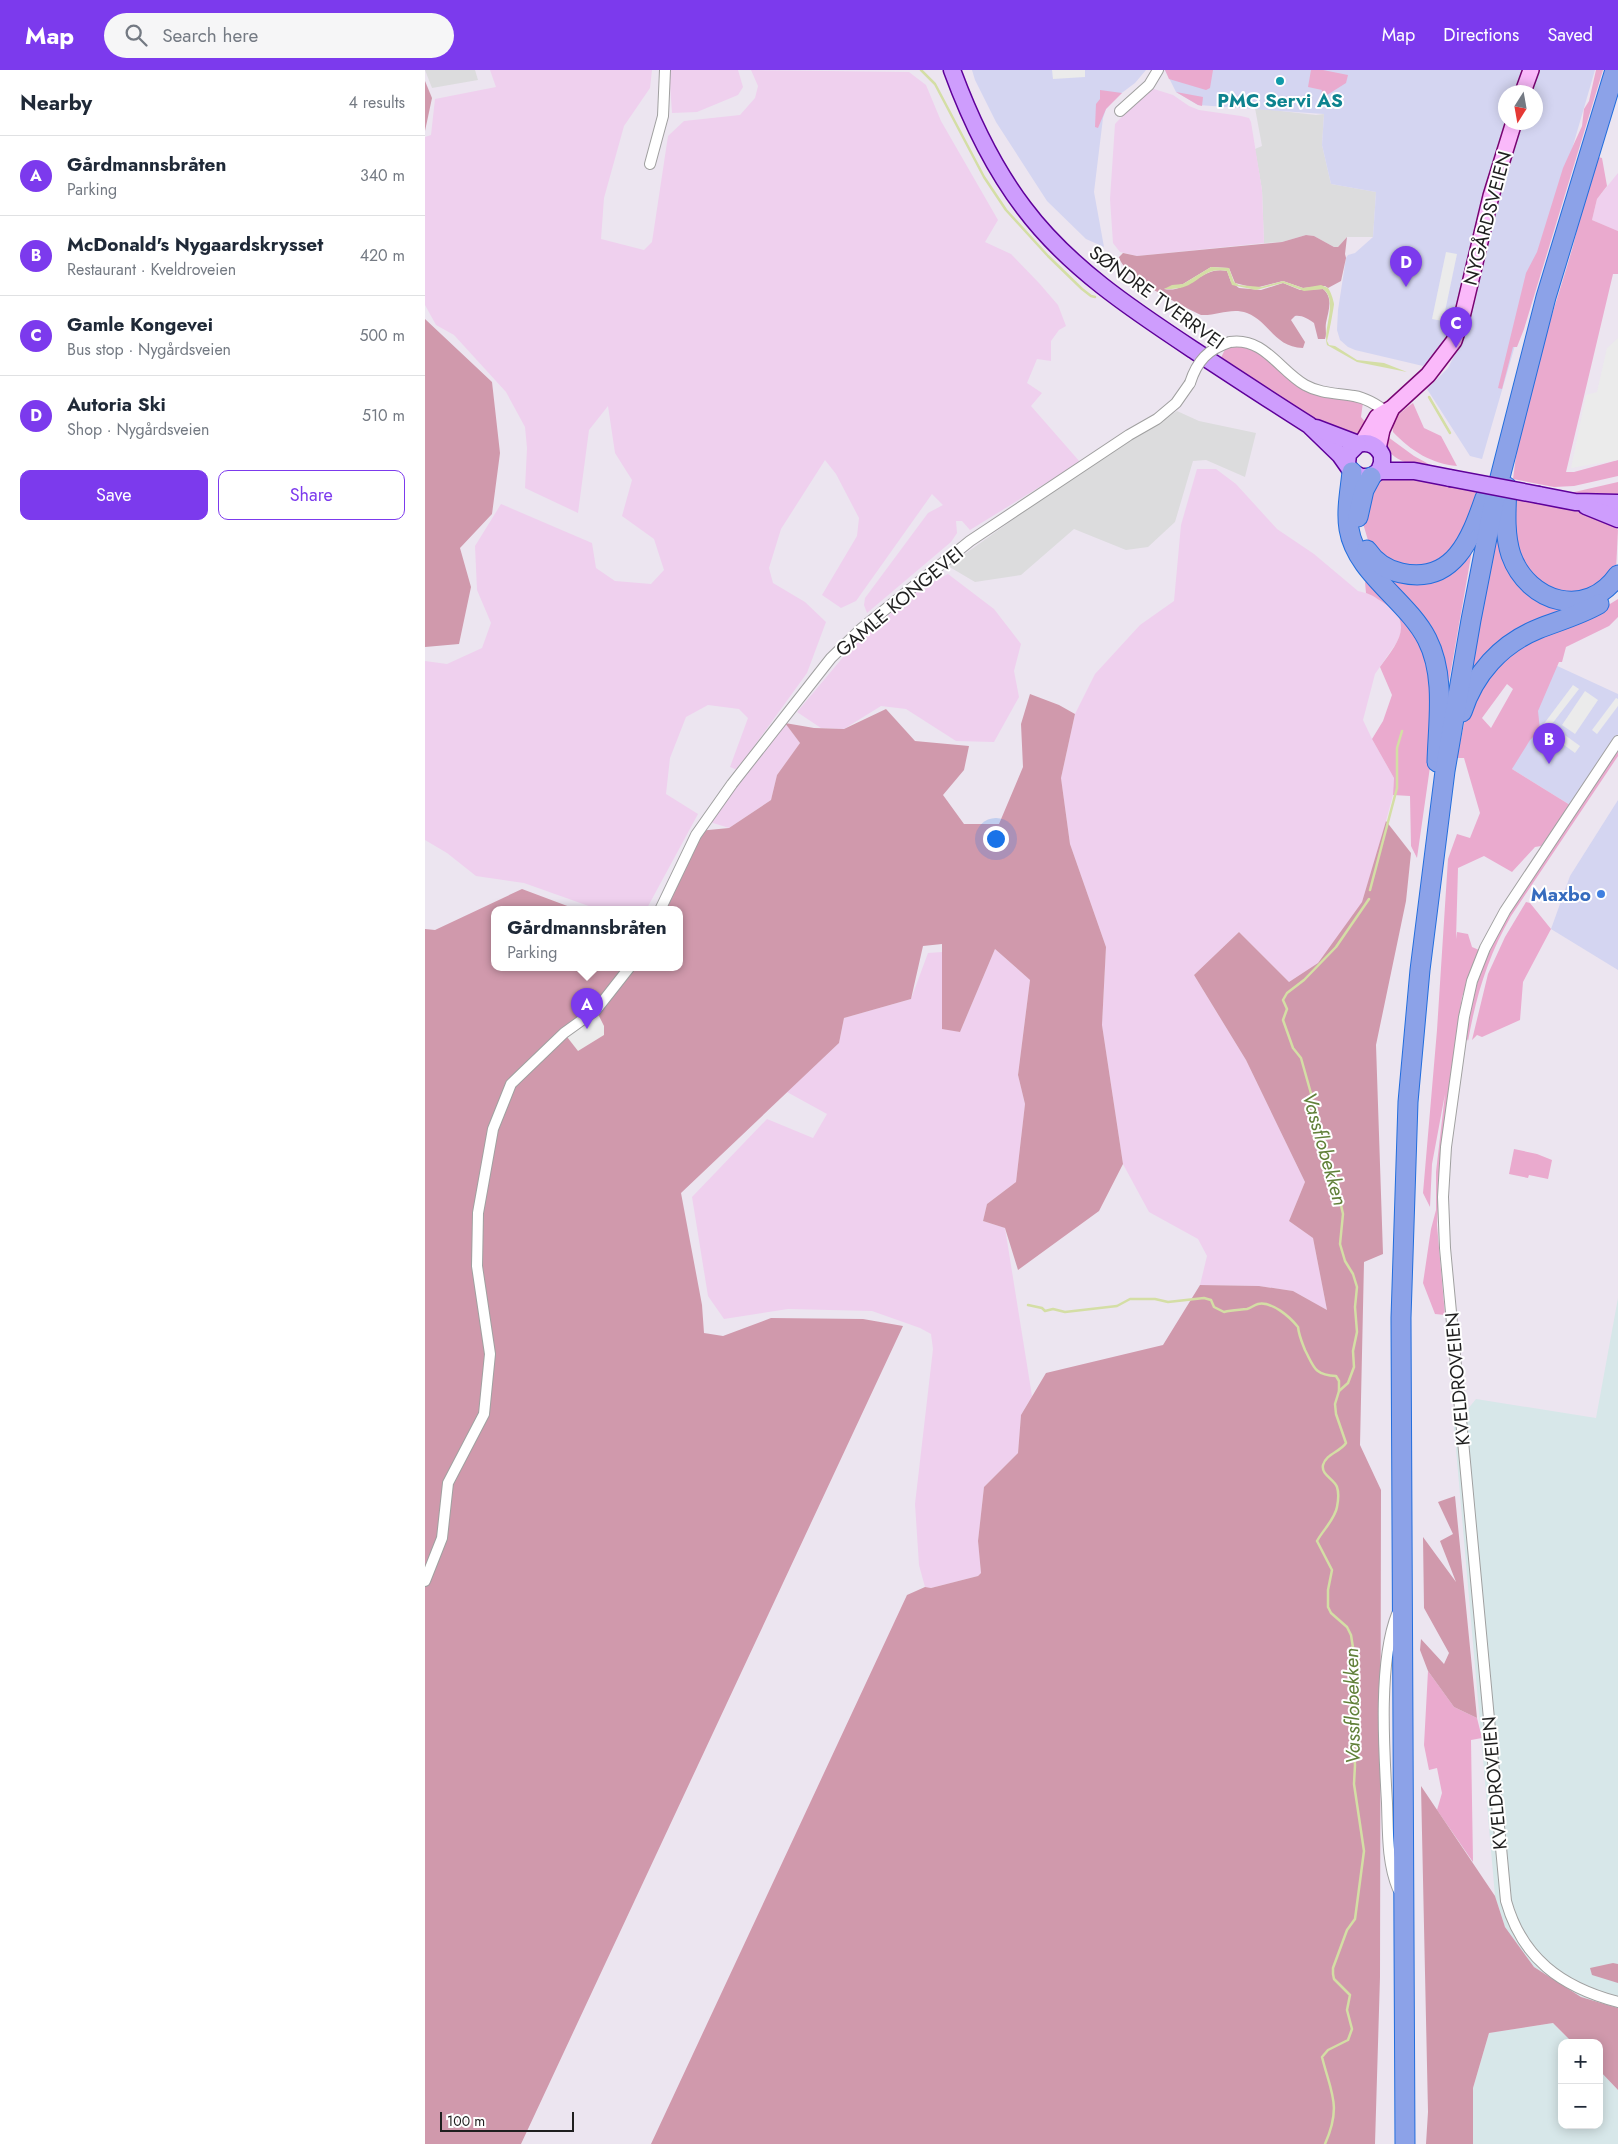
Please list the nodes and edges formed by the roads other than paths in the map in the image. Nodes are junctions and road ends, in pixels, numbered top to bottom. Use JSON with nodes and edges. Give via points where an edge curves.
{"nodes":[{"id":1,"x":665,"y":70,"type":"edge"},
{"id":2,"x":952,"y":70,"type":"edge"},
{"id":3,"x":1157,"y":70,"type":"edge"},
{"id":4,"x":1531,"y":70,"type":"edge"},
{"id":5,"x":1608,"y":70,"type":"edge"},
{"id":6,"x":1615,"y":70,"type":"edge"},
{"id":7,"x":1526,"y":85,"type":"edge"},
{"id":8,"x":1120,"y":111,"type":"dead end"},
{"id":9,"x":1510,"y":130,"type":"edge"},
{"id":10,"x":649,"y":164,"type":"dead end"},
{"id":11,"x":1524,"y":384,"type":"junction"},
{"id":12,"x":1388,"y":411,"type":"junction"},
{"id":13,"x":1309,"y":425,"type":"junction"},
{"id":14,"x":1360,"y":443,"type":"junction"},
{"id":15,"x":1380,"y":452,"type":"junction"},
{"id":16,"x":1498,"y":459,"type":"junction"},
{"id":17,"x":1350,"y":468,"type":"junction"},
{"id":18,"x":1414,"y":471,"type":"junction"},
{"id":19,"x":1375,"y":474,"type":"junction"},
{"id":20,"x":1575,"y":502,"type":"junction"},
{"id":21,"x":1618,"y":503,"type":"edge"},
{"id":22,"x":1618,"y":519,"type":"edge"},
{"id":23,"x":1618,"y":575,"type":"edge"},
{"id":24,"x":1618,"y":589,"type":"edge"},
{"id":25,"x":1618,"y":741,"type":"edge"},
{"id":26,"x":1445,"y":771,"type":"junction"},
{"id":27,"x":1435,"y":795,"type":"junction"},
{"id":28,"x":662,"y":906,"type":"edge"},
{"id":29,"x":627,"y":971,"type":"edge"},
{"id":30,"x":425,"y":1581,"type":"edge"},
{"id":31,"x":1618,"y":2002,"type":"edge"},
{"id":32,"x":1398,"y":2144,"type":"edge"},
{"id":33,"x":1405,"y":2144,"type":"edge"}],
"edges":[{"from":1,"to":10,"type":"street","via":[[663,116]]},
{"from":2,"to":13,"type":"main road","name":"SØNDRE TVERRVEI","via":[[999,172],[1055,244],[1130,307]]},
{"from":3,"to":8,"type":"street","via":[[1149,85]]},
{"from":4,"to":7,"type":"street"},
{"from":5,"to":16,"type":"highway","via":[[1550,261]]},
{"from":6,"to":11,"type":"highway","via":[[1546,297]]},
{"from":9,"to":12,"type":"street","name":"NYGÅRDSVEIEN","via":[[1454,341],[1428,375]]},
{"from":11,"to":23,"type":"highway","via":[[1508,475],[1506,509],[1511,556],[1532,587],[1557,601],[1576,602],[1590,598],[1602,592]]},
{"from":11,"to":26,"type":"highway","via":[[1483,555]]},
{"from":12,"to":14,"type":"street","name":"NYGÅRDSVEIEN","via":[[1372,424]]},
{"from":12,"to":15,"type":"street"},
{"from":12,"to":28,"type":"street","name":"GAMLE KONGEVEI","bridge":true,"via":[[1355,396],[1319,391],[1248,342],[1230,342],[1205,355],[1176,403],[1157,419],[970,540],[837,652],[732,784],[696,835]]},
{"from":13,"to":14,"type":"main road"},
{"from":13,"to":17,"type":"main road"},
{"from":14,"to":15,"type":"main road","via":[[1374,445]]},
{"from":14,"to":17,"type":"main road","via":[[1350,450]]},
{"from":15,"to":18,"type":"main road"},
{"from":15,"to":19,"type":"main road","via":[[1383,463]]},
{"from":16,"to":19,"type":"highway","via":[[1466,545],[1449,564],[1424,575],[1395,572],[1381,565],[1363,543],[1357,520],[1359,504]]},
{"from":16,"to":27,"type":"highway","via":[[1465,619]]},
{"from":17,"to":19,"type":"main road","via":[[1361,478]]},
{"from":17,"to":27,"type":"highway","via":[[1348,520],[1353,544],[1368,568],[1417,622],[1435,659],[1439,682]]},
{"from":18,"to":19,"type":"main road"},
{"from":18,"to":20,"type":"main road","bridge":true},
{"from":20,"to":21,"type":"main road"},
{"from":20,"to":22,"type":"main road"},
{"from":24,"to":26,"type":"highway","via":[[1595,607],[1515,640],[1485,667],[1464,706]]},
{"from":25,"to":31,"type":"street","name":"KVELDROVEIEN","via":[[1505,911],[1479,963],[1467,1000],[1457,1056],[1443,1197],[1458,1396],[1506,1901],[1521,1939],[1545,1966],[1571,1983]]},
{"from":26,"to":33,"type":"highway","via":[[1417,997],[1402,1239]]},
{"from":27,"to":32,"type":"highway","via":[[1413,967],[1399,1173],[1394,1393]]},
{"from":29,"to":30,"type":"street","via":[[597,1010],[564,1033],[511,1084],[493,1129],[478,1213],[477,1266],[490,1354],[484,1414],[449,1483],[442,1538]]}]}
